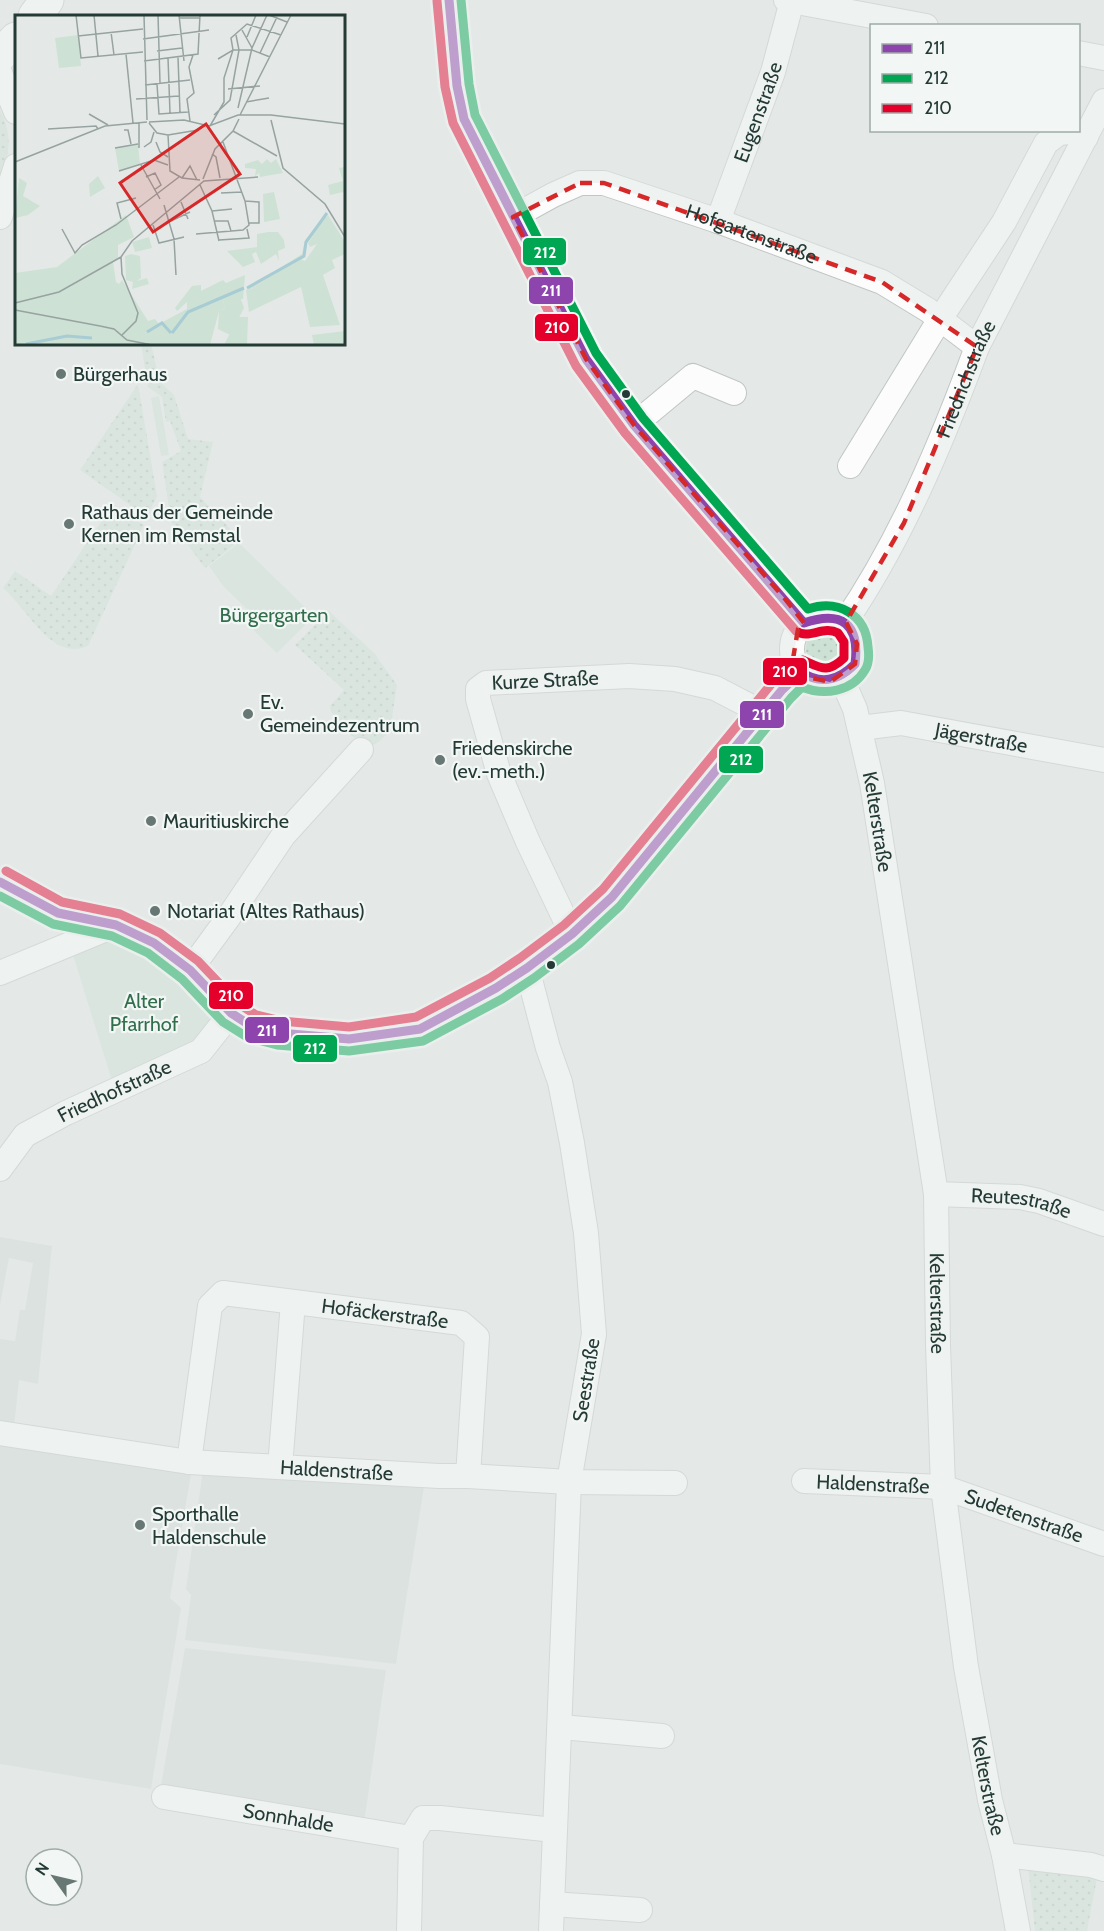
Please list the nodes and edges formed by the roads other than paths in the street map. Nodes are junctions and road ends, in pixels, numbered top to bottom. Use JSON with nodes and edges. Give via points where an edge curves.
{"nodes":[{"id":1,"x":47,"y":0,"type":"edge"},
{"id":2,"x":449,"y":0,"type":"edge"},
{"id":3,"x":789,"y":1,"type":"edge"},
{"id":4,"x":37,"y":15,"type":"edge"},
{"id":5,"x":915,"y":24,"type":"edge"},
{"id":6,"x":15,"y":40,"type":"edge"},
{"id":7,"x":1080,"y":53,"type":"edge"},
{"id":8,"x":0,"y":56,"type":"edge"},
{"id":9,"x":1104,"y":58,"type":"edge"},
{"id":10,"x":0,"y":73,"type":"edge"},
{"id":11,"x":1104,"y":101,"type":"edge"},
{"id":12,"x":15,"y":110,"type":"edge"},
{"id":13,"x":1086,"y":137,"type":"junction"},
{"id":14,"x":15,"y":169,"type":"edge"},
{"id":15,"x":0,"y":217,"type":"edge"},
{"id":16,"x":513,"y":217,"type":"junction"},
{"id":17,"x":718,"y":221,"type":"junction"},
{"id":18,"x":940,"y":319,"type":"junction"},
{"id":19,"x":977,"y":347,"type":"junction"},
{"id":20,"x":734,"y":393,"type":"dead end"},
{"id":21,"x":634,"y":425,"type":"junction"},
{"id":22,"x":850,"y":466,"type":"dead end"},
{"id":23,"x":845,"y":622,"type":"junction"},
{"id":24,"x":804,"y":623,"type":"junction"},
{"id":25,"x":801,"y":672,"type":"junction"},
{"id":26,"x":841,"y":677,"type":"junction"},
{"id":27,"x":763,"y":713,"type":"junction"},
{"id":28,"x":860,"y":728,"type":"junction"},
{"id":29,"x":361,"y":750,"type":"dead end"},
{"id":30,"x":1104,"y":760,"type":"edge"},
{"id":31,"x":0,"y":882,"type":"edge"},
{"id":32,"x":116,"y":925,"type":"junction"},
{"id":33,"x":572,"y":934,"type":"junction"},
{"id":34,"x":527,"y":968,"type":"junction"},
{"id":35,"x":190,"y":970,"type":"junction"},
{"id":36,"x":0,"y":973,"type":"edge"},
{"id":37,"x":231,"y":1013,"type":"junction"},
{"id":38,"x":0,"y":1169,"type":"edge"},
{"id":39,"x":936,"y":1194,"type":"junction"},
{"id":40,"x":1104,"y":1224,"type":"edge"},
{"id":41,"x":293,"y":1302,"type":"junction"},
{"id":42,"x":0,"y":1433,"type":"edge"},
{"id":43,"x":189,"y":1462,"type":"junction"},
{"id":44,"x":280,"y":1467,"type":"junction"},
{"id":45,"x":468,"y":1476,"type":"junction"},
{"id":46,"x":569,"y":1482,"type":"junction"},
{"id":47,"x":804,"y":1482,"type":"dead end"},
{"id":48,"x":675,"y":1483,"type":"dead end"},
{"id":49,"x":943,"y":1487,"type":"junction"},
{"id":50,"x":1104,"y":1544,"type":"edge"},
{"id":51,"x":561,"y":1727,"type":"junction"},
{"id":52,"x":662,"y":1736,"type":"dead end"},
{"id":53,"x":164,"y":1797,"type":"dead end"},
{"id":54,"x":554,"y":1830,"type":"junction"},
{"id":55,"x":411,"y":1838,"type":"junction"},
{"id":56,"x":1004,"y":1855,"type":"junction"},
{"id":57,"x":1104,"y":1869,"type":"edge"},
{"id":58,"x":552,"y":1904,"type":"junction"},
{"id":59,"x":640,"y":1910,"type":"dead end"},
{"id":60,"x":409,"y":1931,"type":"edge"},
{"id":61,"x":551,"y":1931,"type":"edge"},
{"id":62,"x":1018,"y":1931,"type":"edge"}],
"edges":[{"from":1,"to":4,"type":"main road"},
{"from":2,"to":16,"type":"street","via":[[464,119]]},
{"from":3,"to":5,"type":"street"},
{"from":3,"to":17,"type":"street","name":"Eugenstraße","via":[[773,72]]},
{"from":6,"to":8,"type":"main road"},
{"from":7,"to":9,"type":"street"},
{"from":10,"to":12,"type":"street"},
{"from":11,"to":13,"type":"street","name":"Friedrichstraße"},
{"from":13,"to":18,"type":"street","via":[[1059,133],[1046,143],[1004,222]]},
{"from":13,"to":19,"type":"street","name":"Friedrichstraße"},
{"from":14,"to":15,"type":"street"},
{"from":16,"to":17,"type":"street","name":"Hofgartenstraße","via":[[580,183],[604,183]]},
{"from":16,"to":21,"type":"street","via":[[586,359]]},
{"from":17,"to":18,"type":"street","name":"Hofgartenstraße","via":[[882,282]]},
{"from":18,"to":19,"type":"street","name":"Hofgartenstraße"},
{"from":18,"to":22,"type":"street"},
{"from":19,"to":23,"type":"street","name":"Friedrichstraße","via":[[904,523]]},
{"from":20,"to":21,"type":"street","via":[[693,376]]},
{"from":21,"to":24,"type":"street"},
{"from":23,"to":24,"type":"street","via":[[819,616]]},
{"from":23,"to":26,"type":"street","via":[[854,634],[857,654],[855,664]]},
{"from":24,"to":25,"type":"street","via":[[792,644],[793,659]]},
{"from":25,"to":26,"type":"street","via":[[818,681],[830,682]]},
{"from":25,"to":27,"type":"street"},
{"from":26,"to":28,"type":"street","name":"Kelterstraße"},
{"from":27,"to":33,"type":"street","via":[[612,897]]},
{"from":27,"to":33,"type":"street","name":"Kurze Straße","via":[[715,688],[675,679],[629,676],[486,683],[478,689],[499,774]]},
{"from":28,"to":30,"type":"street","name":"Jägerstraße","via":[[901,723]]},
{"from":28,"to":39,"type":"street","name":"Kelterstraße"},
{"from":29,"to":35,"type":"street","via":[[283,836]]},
{"from":31,"to":32,"type":"street","via":[[58,913]]},
{"from":32,"to":35,"type":"street","via":[[154,943]]},
{"from":32,"to":36,"type":"street"},
{"from":33,"to":34,"type":"street"},
{"from":34,"to":37,"type":"street","via":[[420,1029],[409,1031],[349,1039],[279,1034],[251,1026]]},
{"from":34,"to":46,"type":"street","name":"Seestraße","via":[[560,1082],[586,1233],[594,1334]]},
{"from":35,"to":37,"type":"street"},
{"from":37,"to":38,"type":"street","name":"Friedhofstraße","via":[[201,1051],[25,1135]]},
{"from":39,"to":40,"type":"street","name":"Reutestraße","via":[[1020,1197]]},
{"from":39,"to":49,"type":"street","name":"Kelterstraße"},
{"from":41,"to":43,"type":"street","name":"Hofäckerstraße","via":[[223,1293],[210,1306]]},
{"from":41,"to":44,"type":"street","name":"Hofäckerstraße"},
{"from":41,"to":45,"type":"street","name":"Hofäckerstraße","via":[[461,1323],[477,1337]]},
{"from":42,"to":43,"type":"street","name":"Haldenstraße"},
{"from":43,"to":44,"type":"street","name":"Haldenstraße"},
{"from":44,"to":45,"type":"street","name":"Haldenstraße"},
{"from":45,"to":46,"type":"street","name":"Haldenstraße"},
{"from":46,"to":48,"type":"street","name":"Haldenstraße"},
{"from":46,"to":51,"type":"street","name":"Seestraße"},
{"from":47,"to":49,"type":"street","name":"Haldenstraße"},
{"from":49,"to":50,"type":"street","name":"Sudetenstraße"},
{"from":49,"to":56,"type":"street","name":"Kelterstraße","via":[[966,1667]]},
{"from":51,"to":52,"type":"street"},
{"from":51,"to":54,"type":"street","name":"Seestraße"},
{"from":53,"to":55,"type":"street","name":"Sonnhalde"},
{"from":54,"to":55,"type":"street","via":[[423,1818]]},
{"from":54,"to":58,"type":"street","name":"Seestraße"},
{"from":55,"to":60,"type":"street"},
{"from":56,"to":57,"type":"street"},
{"from":56,"to":62,"type":"street","name":"Kelterstraße"},
{"from":58,"to":59,"type":"street"},
{"from":58,"to":61,"type":"street","name":"Seestraße"}]}
